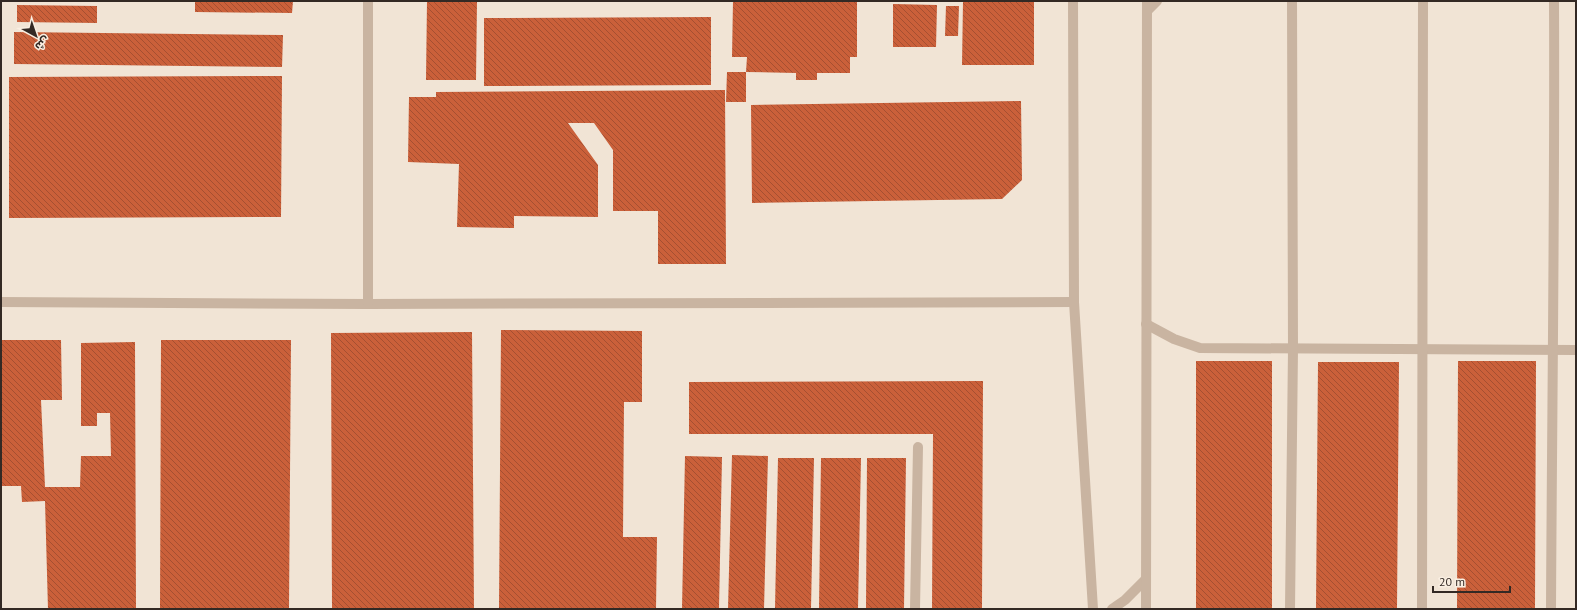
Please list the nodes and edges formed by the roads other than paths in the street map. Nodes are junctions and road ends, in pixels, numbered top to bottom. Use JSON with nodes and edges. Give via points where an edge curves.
{"nodes":[{"id":1,"x":368,"y":1,"type":"edge"},
{"id":2,"x":1073,"y":1,"type":"edge"},
{"id":3,"x":1157,"y":1,"type":"edge"},
{"id":4,"x":1292,"y":1,"type":"edge"},
{"id":5,"x":1423,"y":1,"type":"edge"},
{"id":6,"x":1554,"y":1,"type":"edge"},
{"id":7,"x":1148,"y":6,"type":"edge"},
{"id":8,"x":1,"y":302,"type":"edge"},
{"id":9,"x":1074,"y":302,"type":"junction"},
{"id":10,"x":368,"y":304,"type":"junction"},
{"id":11,"x":1146,"y":324,"type":"junction"},
{"id":12,"x":1293,"y":348,"type":"junction"},
{"id":13,"x":1422,"y":349,"type":"junction"},
{"id":14,"x":1552,"y":350,"type":"junction"},
{"id":15,"x":1576,"y":350,"type":"edge"},
{"id":16,"x":918,"y":447,"type":"dead end"},
{"id":17,"x":1146,"y":579,"type":"junction"},
{"id":18,"x":915,"y":609,"type":"edge"},
{"id":19,"x":1093,"y":609,"type":"edge"},
{"id":20,"x":1112,"y":609,"type":"edge"},
{"id":21,"x":1146,"y":609,"type":"edge"},
{"id":22,"x":1290,"y":609,"type":"edge"},
{"id":23,"x":1422,"y":609,"type":"edge"},
{"id":24,"x":1551,"y":609,"type":"edge"}],
"edges":[{"from":1,"to":10,"type":"street"},
{"from":2,"to":9,"type":"street"},
{"from":3,"to":7,"type":"street"},
{"from":4,"to":12,"type":"street"},
{"from":5,"to":13,"type":"street"},
{"from":6,"to":14,"type":"street"},
{"from":7,"to":11,"type":"street"},
{"from":8,"to":10,"type":"street"},
{"from":9,"to":10,"type":"street"},
{"from":9,"to":19,"type":"street"},
{"from":11,"to":12,"type":"street","via":[[1174,339],[1200,348]]},
{"from":11,"to":17,"type":"street"},
{"from":12,"to":13,"type":"street"},
{"from":12,"to":22,"type":"street"},
{"from":13,"to":14,"type":"street"},
{"from":13,"to":23,"type":"street"},
{"from":14,"to":15,"type":"street"},
{"from":14,"to":24,"type":"street"},
{"from":16,"to":18,"type":"street"},
{"from":17,"to":20,"type":"street"},
{"from":17,"to":21,"type":"street"}]}
